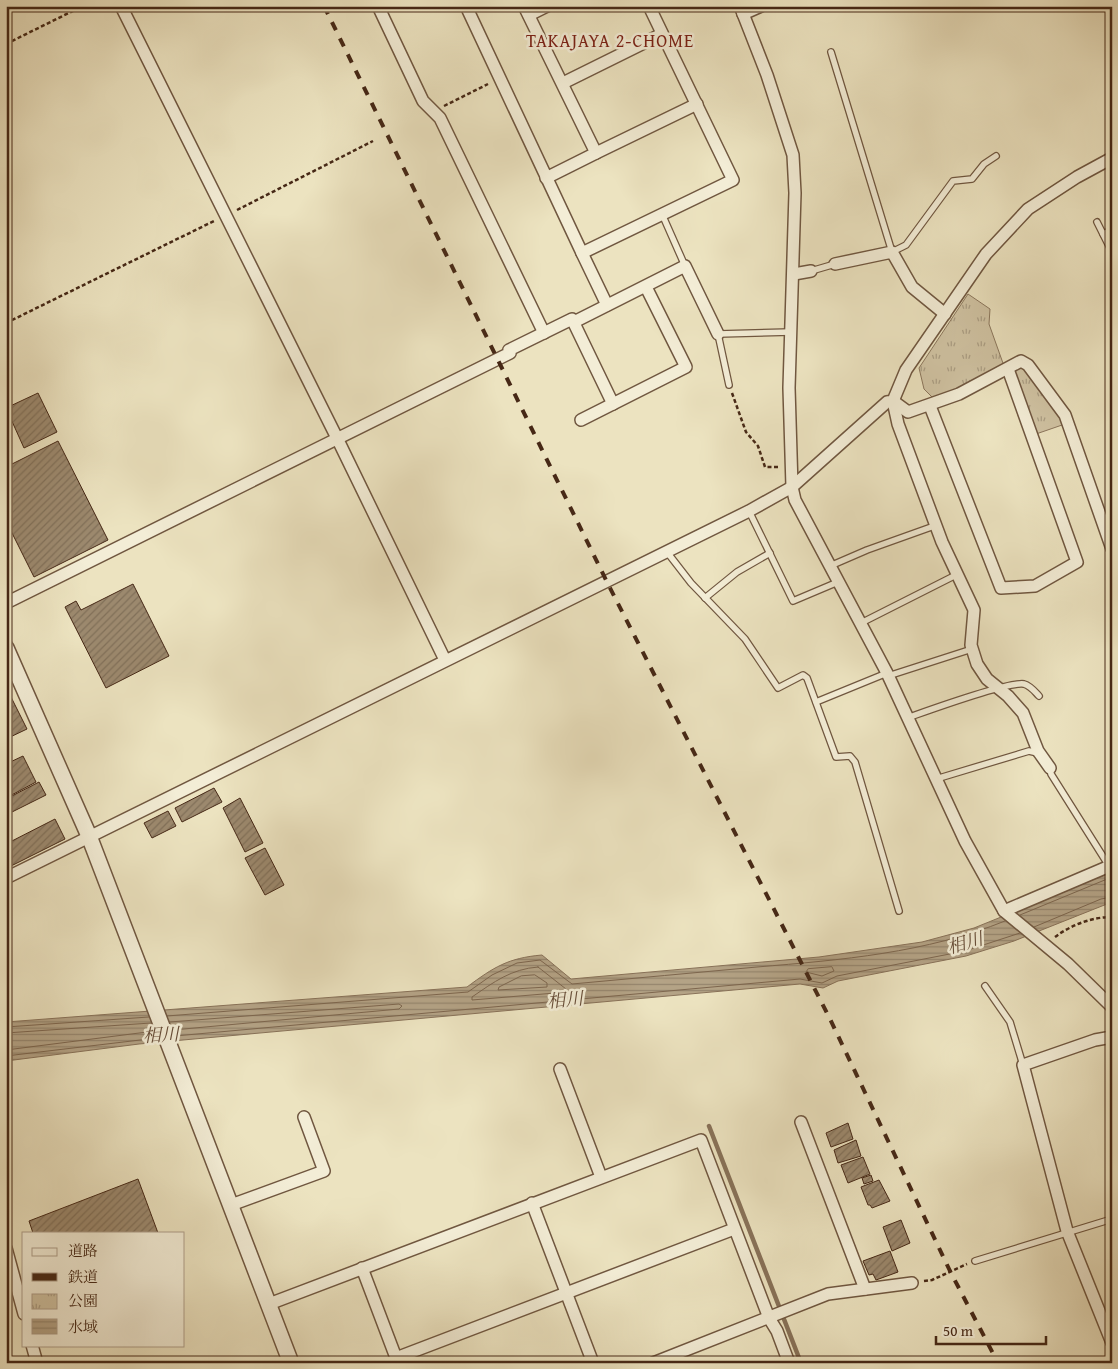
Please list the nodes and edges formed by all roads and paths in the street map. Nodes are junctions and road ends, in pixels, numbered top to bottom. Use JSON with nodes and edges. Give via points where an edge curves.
{"nodes":[{"id":1,"x":83,"y":6,"type":"edge"},
{"id":2,"x":121,"y":6,"type":"edge"},
{"id":3,"x":378,"y":6,"type":"edge"},
{"id":4,"x":466,"y":6,"type":"edge"},
{"id":5,"x":547,"y":6,"type":"edge"},
{"id":6,"x":649,"y":6,"type":"edge"},
{"id":7,"x":761,"y":6,"type":"edge"},
{"id":8,"x":742,"y":10,"type":"edge"},
{"id":9,"x":527,"y":11,"type":"edge"},
{"id":10,"x":662,"y":34,"type":"junction"},
{"id":11,"x":6,"y":44,"type":"edge"},
{"id":12,"x":831,"y":52,"type":"dead end"},
{"id":13,"x":500,"y":78,"type":"junction"},
{"id":14,"x":563,"y":83,"type":"junction"},
{"id":15,"x":697,"y":104,"type":"junction"},
{"id":16,"x":434,"y":111,"type":"junction"},
{"id":17,"x":373,"y":141,"type":"dead end"},
{"id":18,"x":596,"y":153,"type":"junction"},
{"id":19,"x":996,"y":156,"type":"dead end"},
{"id":20,"x":1112,"y":158,"type":"edge"},
{"id":21,"x":546,"y":178,"type":"junction"},
{"id":22,"x":662,"y":214,"type":"junction"},
{"id":23,"x":225,"y":216,"type":"junction"},
{"id":24,"x":1097,"y":222,"type":"dead end"},
{"id":25,"x":1112,"y":230,"type":"edge"},
{"id":26,"x":1103,"y":234,"type":"junction"},
{"id":27,"x":892,"y":252,"type":"junction"},
{"id":28,"x":1112,"y":252,"type":"edge"},
{"id":29,"x":582,"y":253,"type":"junction"},
{"id":30,"x":835,"y":264,"type":"joint"},
{"id":31,"x":685,"y":266,"type":"junction"},
{"id":32,"x":811,"y":271,"type":"joint"},
{"id":33,"x":794,"y":274,"type":"junction"},
{"id":34,"x":646,"y":287,"type":"junction"},
{"id":35,"x":607,"y":305,"type":"junction"},
{"id":36,"x":945,"y":314,"type":"junction"},
{"id":37,"x":574,"y":322,"type":"junction"},
{"id":38,"x":6,"y":323,"type":"edge"},
{"id":39,"x":792,"y":332,"type":"junction"},
{"id":40,"x":544,"y":333,"type":"junction"},
{"id":41,"x":718,"y":334,"type":"junction"},
{"id":42,"x":1008,"y":369,"type":"junction"},
{"id":43,"x":729,"y":385,"type":"joint"},
{"id":44,"x":893,"y":401,"type":"junction"},
{"id":45,"x":613,"y":404,"type":"junction"},
{"id":46,"x":930,"y":406,"type":"junction"},
{"id":47,"x":581,"y":420,"type":"dead end"},
{"id":48,"x":337,"y":438,"type":"junction"},
{"id":49,"x":792,"y":467,"type":"junction"},
{"id":50,"x":792,"y":487,"type":"junction"},
{"id":51,"x":749,"y":511,"type":"junction"},
{"id":52,"x":937,"y":525,"type":"junction"},
{"id":53,"x":1112,"y":549,"type":"edge"},
{"id":54,"x":667,"y":552,"type":"junction"},
{"id":55,"x":770,"y":553,"type":"junction"},
{"id":56,"x":830,"y":566,"type":"junction"},
{"id":57,"x":956,"y":575,"type":"junction"},
{"id":58,"x":838,"y":582,"type":"junction"},
{"id":59,"x":705,"y":598,"type":"junction"},
{"id":60,"x":6,"y":603,"type":"edge"},
{"id":61,"x":861,"y":623,"type":"junction"},
{"id":62,"x":6,"y":648,"type":"edge"},
{"id":63,"x":972,"y":648,"type":"junction"},
{"id":64,"x":445,"y":660,"type":"junction"},
{"id":65,"x":888,"y":675,"type":"junction"},
{"id":66,"x":998,"y":688,"type":"junction"},
{"id":67,"x":1039,"y":696,"type":"dead end"},
{"id":68,"x":816,"y":702,"type":"junction"},
{"id":69,"x":907,"y":718,"type":"junction"},
{"id":70,"x":1040,"y":753,"type":"junction"},
{"id":71,"x":1050,"y":768,"type":"joint"},
{"id":72,"x":936,"y":779,"type":"junction"},
{"id":73,"x":89,"y":836,"type":"junction"},
{"id":74,"x":1110,"y":866,"type":"edge"},
{"id":75,"x":6,"y":878,"type":"edge"},
{"id":76,"x":899,"y":911,"type":"dead end"},
{"id":77,"x":1004,"y":912,"type":"junction"},
{"id":78,"x":1112,"y":917,"type":"edge"},
{"id":79,"x":1042,"y":944,"type":"junction"},
{"id":80,"x":985,"y":986,"type":"dead end"},
{"id":81,"x":1112,"y":1007,"type":"edge"},
{"id":82,"x":1112,"y":1037,"type":"edge"},
{"id":83,"x":1023,"y":1065,"type":"junction"},
{"id":84,"x":560,"y":1069,"type":"dead end"},
{"id":85,"x":304,"y":1117,"type":"dead end"},
{"id":86,"x":801,"y":1122,"type":"dead end"},
{"id":87,"x":601,"y":1177,"type":"junction"},
{"id":88,"x":532,"y":1203,"type":"junction"},
{"id":89,"x":231,"y":1205,"type":"junction"},
{"id":90,"x":1112,"y":1219,"type":"edge"},
{"id":91,"x":734,"y":1229,"type":"junction"},
{"id":92,"x":1066,"y":1232,"type":"junction"},
{"id":93,"x":6,"y":1248,"type":"edge"},
{"id":94,"x":976,"y":1261,"type":"joint"},
{"id":95,"x":362,"y":1268,"type":"junction"},
{"id":96,"x":912,"y":1283,"type":"joint"},
{"id":97,"x":865,"y":1289,"type":"junction"},
{"id":98,"x":566,"y":1293,"type":"junction"},
{"id":99,"x":269,"y":1304,"type":"junction"},
{"id":100,"x":22,"y":1307,"type":"edge"},
{"id":101,"x":772,"y":1317,"type":"junction"},
{"id":102,"x":1112,"y":1343,"type":"edge"},
{"id":103,"x":32,"y":1346,"type":"edge"},
{"id":104,"x":397,"y":1360,"type":"edge"},
{"id":105,"x":37,"y":1363,"type":"edge"},
{"id":106,"x":291,"y":1363,"type":"edge"},
{"id":107,"x":592,"y":1363,"type":"edge"},
{"id":108,"x":653,"y":1363,"type":"edge"},
{"id":109,"x":789,"y":1363,"type":"edge"}],
"edges":[{"from":1,"to":11,"type":"path"},
{"from":2,"to":23,"type":"street"},
{"from":3,"to":16,"type":"street","via":[[423,101]]},
{"from":4,"to":13,"type":"street"},
{"from":5,"to":9,"type":"street"},
{"from":6,"to":10,"type":"street"},
{"from":7,"to":8,"type":"street"},
{"from":8,"to":33,"type":"street","via":[[792,148],[796,193]]},
{"from":9,"to":14,"type":"street"},
{"from":10,"to":14,"type":"street"},
{"from":10,"to":15,"type":"street"},
{"from":12,"to":27,"type":"lane"},
{"from":13,"to":16,"type":"path"},
{"from":13,"to":21,"type":"street"},
{"from":14,"to":18,"type":"street"},
{"from":15,"to":18,"type":"street"},
{"from":15,"to":22,"type":"street","via":[[734,180]]},
{"from":16,"to":40,"type":"street"},
{"from":17,"to":23,"type":"path"},
{"from":18,"to":21,"type":"street"},
{"from":19,"to":27,"type":"lane","via":[[984,164],[972,179],[953,181],[906,244]]},
{"from":20,"to":36,"type":"street","via":[[1028,209],[986,254]]},
{"from":21,"to":29,"type":"street"},
{"from":22,"to":29,"type":"street"},
{"from":22,"to":31,"type":"lane"},
{"from":23,"to":38,"type":"path"},
{"from":23,"to":48,"type":"street"},
{"from":24,"to":26,"type":"lane"},
{"from":25,"to":26,"type":"lane"},
{"from":26,"to":28,"type":"lane"},
{"from":27,"to":30,"type":"street"},
{"from":27,"to":36,"type":"street","via":[[912,287]]},
{"from":29,"to":35,"type":"street"},
{"from":30,"to":32,"type":"lane"},
{"from":31,"to":34,"type":"street"},
{"from":31,"to":41,"type":"street"},
{"from":32,"to":33,"type":"street"},
{"from":33,"to":39,"type":"street"},
{"from":34,"to":35,"type":"street"},
{"from":34,"to":45,"type":"street","via":[[686,367]]},
{"from":35,"to":37,"type":"street"},
{"from":36,"to":44,"type":"street","via":[[906,370]]},
{"from":37,"to":40,"type":"street","via":[[572,319]]},
{"from":37,"to":45,"type":"street"},
{"from":39,"to":41,"type":"lane"},
{"from":39,"to":49,"type":"street"},
{"from":40,"to":48,"type":"street"},
{"from":41,"to":43,"type":"lane"},
{"from":42,"to":46,"type":"street"},
{"from":42,"to":46,"type":"street","via":[[1077,562],[1035,586],[1001,588]]},
{"from":42,"to":53,"type":"street","via":[[1021,361],[1028,365],[1065,415]]},
{"from":43,"to":49,"type":"path","via":[[746,432],[758,446],[765,467]]},
{"from":44,"to":46,"type":"street","via":[[908,412]]},
{"from":44,"to":50,"type":"street","via":[[887,402]]},
{"from":44,"to":52,"type":"street","via":[[898,424]]},
{"from":45,"to":47,"type":"street"},
{"from":48,"to":60,"type":"street"},
{"from":48,"to":64,"type":"street"},
{"from":49,"to":50,"type":"street"},
{"from":50,"to":51,"type":"street"},
{"from":50,"to":56,"type":"street","via":[[795,500]]},
{"from":51,"to":54,"type":"street"},
{"from":51,"to":55,"type":"lane"},
{"from":52,"to":56,"type":"lane"},
{"from":52,"to":57,"type":"street"},
{"from":54,"to":59,"type":"lane"},
{"from":54,"to":64,"type":"street"},
{"from":55,"to":58,"type":"lane","via":[[793,601]]},
{"from":55,"to":59,"type":"lane","via":[[737,572]]},
{"from":56,"to":58,"type":"street"},
{"from":57,"to":61,"type":"lane"},
{"from":57,"to":63,"type":"street","via":[[974,610]]},
{"from":58,"to":61,"type":"street"},
{"from":59,"to":68,"type":"lane","via":[[744,639],[778,688],[805,675]]},
{"from":61,"to":65,"type":"street"},
{"from":62,"to":73,"type":"street"},
{"from":63,"to":65,"type":"lane"},
{"from":63,"to":66,"type":"street","via":[[981,671]]},
{"from":64,"to":73,"type":"street"},
{"from":65,"to":68,"type":"lane"},
{"from":65,"to":69,"type":"street"},
{"from":66,"to":67,"type":"lane","via":[[1024,684]]},
{"from":66,"to":69,"type":"lane"},
{"from":66,"to":70,"type":"street","via":[[1023,713]]},
{"from":68,"to":76,"type":"lane","via":[[836,757],[850,756],[855,762]]},
{"from":69,"to":72,"type":"street"},
{"from":70,"to":71,"type":"street"},
{"from":70,"to":72,"type":"lane","via":[[1029,751]]},
{"from":71,"to":74,"type":"lane","via":[[1050,774]]},
{"from":72,"to":77,"type":"street"},
{"from":73,"to":75,"type":"street"},
{"from":73,"to":89,"type":"street"},
{"from":74,"to":77,"type":"street"},
{"from":77,"to":79,"type":"street"},
{"from":78,"to":79,"type":"path","via":[[1101,917],[1074,926]]},
{"from":79,"to":81,"type":"street","via":[[1068,964]]},
{"from":80,"to":83,"type":"lane","via":[[1010,1022]]},
{"from":82,"to":83,"type":"street"},
{"from":83,"to":92,"type":"street"},
{"from":84,"to":87,"type":"street"},
{"from":85,"to":89,"type":"street","via":[[324,1171]]},
{"from":86,"to":97,"type":"street"},
{"from":87,"to":88,"type":"street"},
{"from":87,"to":91,"type":"street","via":[[701,1140]]},
{"from":88,"to":95,"type":"street"},
{"from":88,"to":98,"type":"street"},
{"from":89,"to":99,"type":"street"},
{"from":90,"to":92,"type":"lane"},
{"from":91,"to":98,"type":"street"},
{"from":91,"to":101,"type":"street"},
{"from":92,"to":94,"type":"lane"},
{"from":92,"to":102,"type":"street"},
{"from":93,"to":100,"type":"street"},
{"from":94,"to":96,"type":"path","via":[[932,1280]]},
{"from":95,"to":99,"type":"street"},
{"from":95,"to":104,"type":"street"},
{"from":96,"to":97,"type":"street"},
{"from":97,"to":101,"type":"street","via":[[828,1294]]},
{"from":98,"to":104,"type":"street"},
{"from":98,"to":107,"type":"street"},
{"from":99,"to":106,"type":"street"},
{"from":101,"to":108,"type":"street"},
{"from":101,"to":109,"type":"street"},
{"from":103,"to":105,"type":"street"}]}
